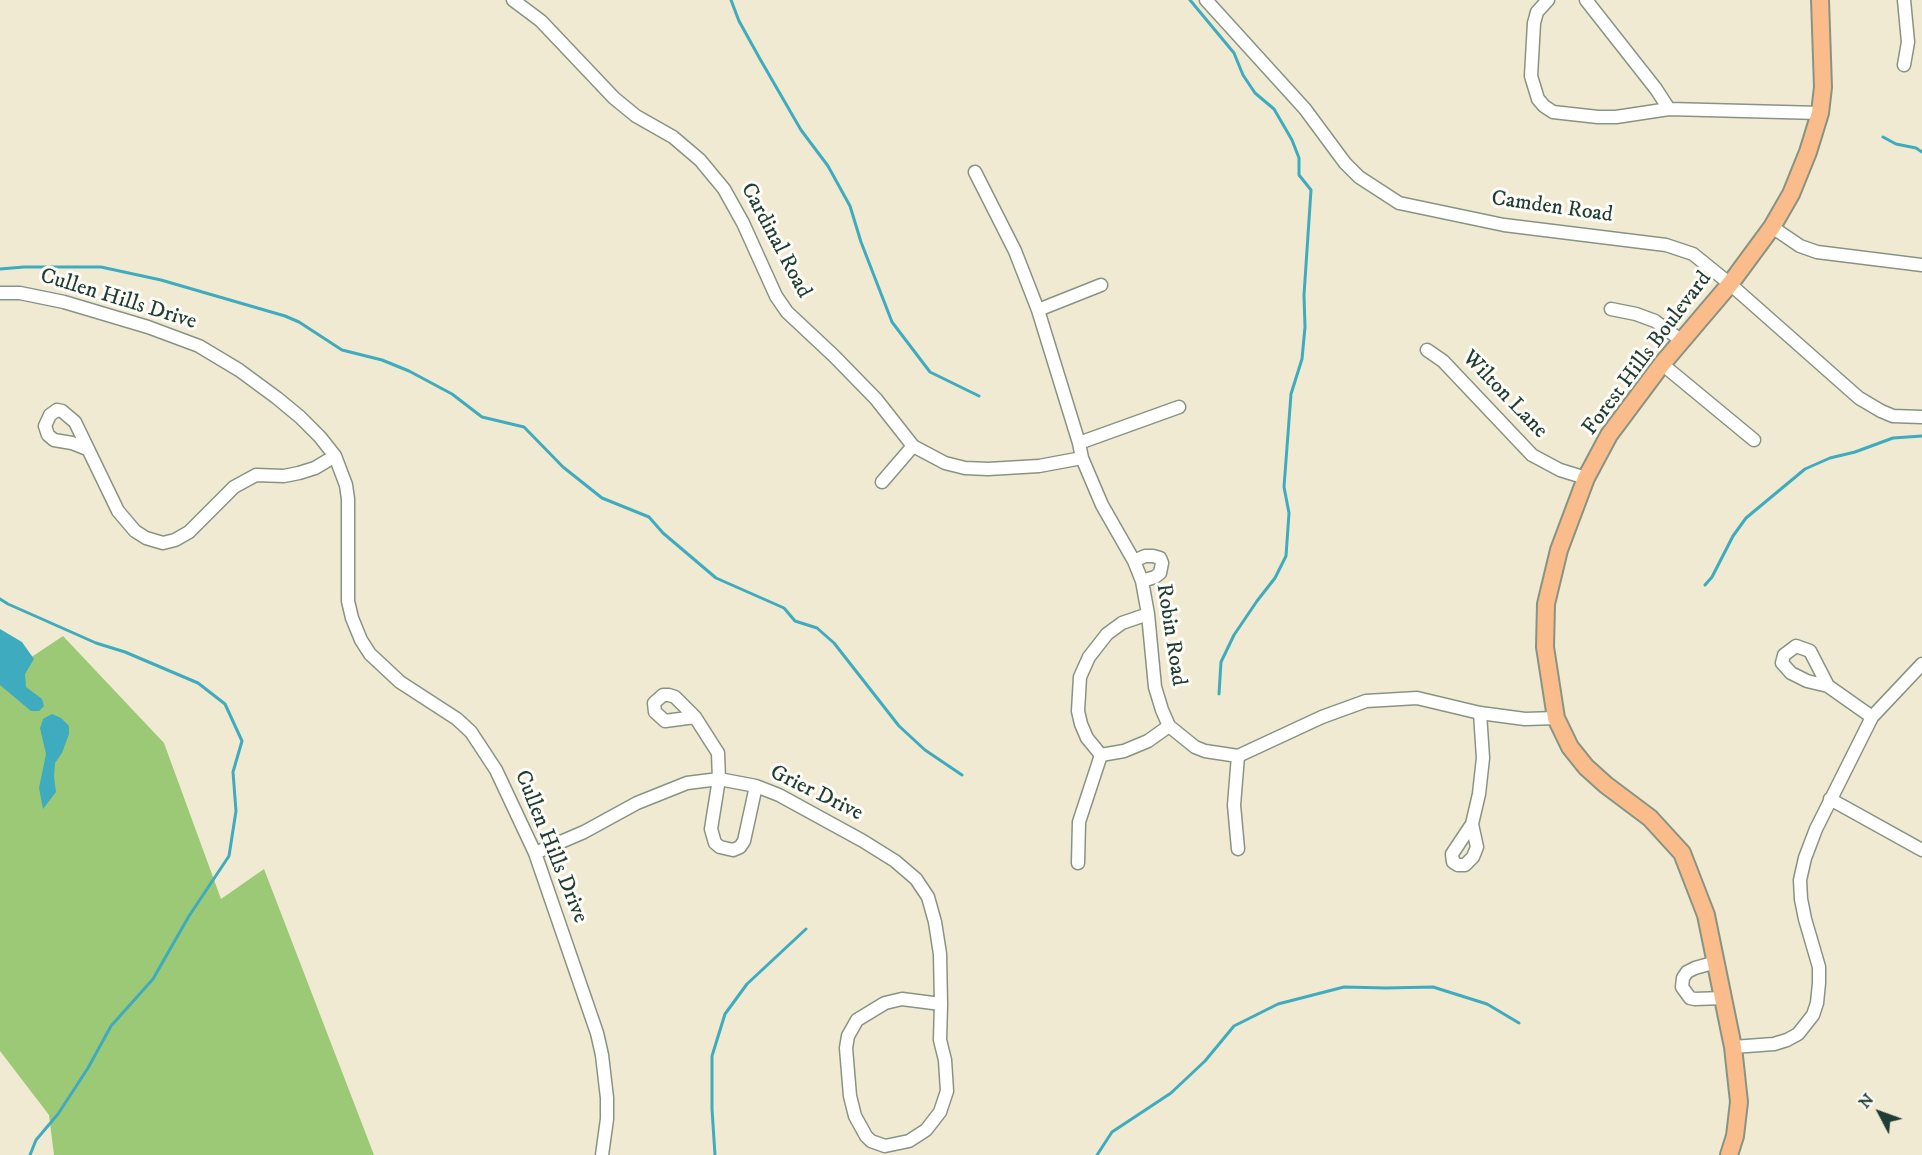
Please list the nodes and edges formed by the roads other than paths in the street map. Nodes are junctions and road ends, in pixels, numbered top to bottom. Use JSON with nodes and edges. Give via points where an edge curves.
{"nodes":[{"id":1,"x":513,"y":0,"type":"edge"},
{"id":2,"x":1206,"y":0,"type":"edge"},
{"id":3,"x":1548,"y":0,"type":"edge"},
{"id":4,"x":1586,"y":0,"type":"edge"},
{"id":5,"x":1820,"y":0,"type":"edge"},
{"id":6,"x":1904,"y":0,"type":"edge"},
{"id":7,"x":1904,"y":65,"type":"dead end"},
{"id":8,"x":1669,"y":109,"type":"junction"},
{"id":9,"x":1820,"y":113,"type":"junction"},
{"id":10,"x":975,"y":172,"type":"dead end"},
{"id":11,"x":1772,"y":227,"type":"junction"},
{"id":12,"x":1922,"y":265,"type":"edge"},
{"id":13,"x":1730,"y":284,"type":"junction"},
{"id":14,"x":1101,"y":285,"type":"dead end"},
{"id":15,"x":0,"y":293,"type":"edge"},
{"id":16,"x":1611,"y":309,"type":"dead end"},
{"id":17,"x":1038,"y":310,"type":"junction"},
{"id":18,"x":1682,"y":341,"type":"junction"},
{"id":19,"x":1428,"y":350,"type":"dead end"},
{"id":20,"x":1662,"y":364,"type":"junction"},
{"id":21,"x":1179,"y":407,"type":"dead end"},
{"id":22,"x":1922,"y":417,"type":"edge"},
{"id":23,"x":1754,"y":440,"type":"dead end"},
{"id":24,"x":1079,"y":443,"type":"junction"},
{"id":25,"x":913,"y":446,"type":"junction"},
{"id":26,"x":87,"y":448,"type":"dead end"},
{"id":27,"x":335,"y":456,"type":"junction"},
{"id":28,"x":1082,"y":458,"type":"junction"},
{"id":29,"x":1587,"y":478,"type":"junction"},
{"id":30,"x":882,"y":482,"type":"dead end"},
{"id":31,"x":1134,"y":561,"type":"junction"},
{"id":32,"x":1142,"y":581,"type":"junction"},
{"id":33,"x":1148,"y":614,"type":"junction"},
{"id":34,"x":1922,"y":664,"type":"edge"},
{"id":35,"x":1828,"y":686,"type":"dead end"},
{"id":36,"x":1480,"y":713,"type":"junction"},
{"id":37,"x":694,"y":717,"type":"dead end"},
{"id":38,"x":1872,"y":717,"type":"junction"},
{"id":39,"x":1556,"y":718,"type":"junction"},
{"id":40,"x":1169,"y":726,"type":"junction"},
{"id":41,"x":1101,"y":754,"type":"junction"},
{"id":42,"x":1238,"y":756,"type":"junction"},
{"id":43,"x":719,"y":779,"type":"junction"},
{"id":44,"x":756,"y":786,"type":"junction"},
{"id":45,"x":1830,"y":799,"type":"junction"},
{"id":46,"x":1472,"y":824,"type":"dead end"},
{"id":47,"x":1238,"y":849,"type":"dead end"},
{"id":48,"x":1922,"y":850,"type":"edge"},
{"id":49,"x":535,"y":853,"type":"junction"},
{"id":50,"x":1078,"y":863,"type":"dead end"},
{"id":51,"x":1716,"y":962,"type":"junction"},
{"id":52,"x":1723,"y":998,"type":"junction"},
{"id":53,"x":940,"y":1004,"type":"junction"},
{"id":54,"x":1733,"y":1047,"type":"junction"},
{"id":55,"x":602,"y":1155,"type":"edge"},
{"id":56,"x":1729,"y":1155,"type":"edge"}],
"edges":[{"from":1,"to":25,"type":"street","name":"Cardinal Road","via":[[541,21],[621,104],[673,137],[700,160],[724,189],[787,312],[876,399]]},
{"from":2,"to":13,"type":"street","name":"Camden Road","via":[[1305,109],[1345,163],[1399,203],[1504,225],[1665,245],[1693,254]]},
{"from":3,"to":8,"type":"street","via":[[1537,12],[1534,23],[1531,76],[1544,106],[1553,111],[1598,117]]},
{"from":4,"to":8,"type":"street"},
{"from":5,"to":9,"type":"main road","name":"Forest Hills Boulevard"},
{"from":6,"to":7,"type":"street","via":[[1908,42]]},
{"from":8,"to":9,"type":"street"},
{"from":9,"to":11,"type":"main road","name":"Forest Hills Boulevard","via":[[1791,194]]},
{"from":10,"to":17,"type":"street","name":"Robin Road","via":[[1015,251]]},
{"from":11,"to":12,"type":"street","via":[[1800,246],[1817,252]]},
{"from":11,"to":13,"type":"main road","name":"Forest Hills Boulevard"},
{"from":13,"to":18,"type":"main road","name":"Forest Hills Boulevard"},
{"from":13,"to":22,"type":"street","name":"Camden Road","via":[[1859,398],[1893,416]]},
{"from":14,"to":17,"type":"street"},
{"from":15,"to":27,"type":"street","name":"Cullen Hills Drive","via":[[64,302],[199,346],[277,398],[307,423]]},
{"from":16,"to":18,"type":"street","via":[[1655,321]]},
{"from":17,"to":24,"type":"street","name":"Robin Road"},
{"from":18,"to":20,"type":"main road","name":"Forest Hills Boulevard"},
{"from":19,"to":29,"type":"street","name":"Wilton Lane","via":[[1532,455],[1560,470]]},
{"from":20,"to":23,"type":"street"},
{"from":20,"to":29,"type":"main road","name":"Forest Hills Boulevard","via":[[1609,435]]},
{"from":21,"to":24,"type":"street"},
{"from":24,"to":28,"type":"street","name":"Robin Road"},
{"from":25,"to":28,"type":"street","name":"Cardinal Road","via":[[945,464],[965,468],[1039,466]]},
{"from":25,"to":30,"type":"street"},
{"from":26,"to":27,"type":"street","via":[[126,522],[146,538],[163,543],[189,532],[234,487],[256,475],[299,473]]},
{"from":27,"to":49,"type":"street","name":"Cullen Hills Drive","via":[[348,499],[348,601],[361,640],[392,675],[457,718],[471,732],[496,770]]},
{"from":28,"to":31,"type":"street","name":"Robin Road","via":[[1102,505]]},
{"from":29,"to":39,"type":"main road","name":"Forest Hills Boulevard","via":[[1559,550],[1546,604],[1545,647]]},
{"from":31,"to":32,"type":"street","name":"Robin Road"},
{"from":31,"to":32,"type":"street","via":[[1153,556],[1162,563],[1160,573]]},
{"from":32,"to":33,"type":"street","name":"Robin Road"},
{"from":33,"to":40,"type":"street","name":"Robin Road","via":[[1155,687]]},
{"from":33,"to":41,"type":"street","via":[[1122,623],[1107,634],[1083,667],[1078,711],[1087,738]]},
{"from":34,"to":38,"type":"street"},
{"from":35,"to":38,"type":"street"},
{"from":36,"to":39,"type":"street","via":[[1524,719]]},
{"from":36,"to":42,"type":"street","via":[[1417,698],[1366,701]]},
{"from":36,"to":46,"type":"street","via":[[1483,758]]},
{"from":37,"to":43,"type":"street","via":[[718,753]]},
{"from":38,"to":45,"type":"street"},
{"from":39,"to":51,"type":"main road","name":"Forest Hills Boulevard","via":[[1570,747],[1586,767],[1650,818],[1682,853],[1706,915]]},
{"from":40,"to":41,"type":"street","via":[[1124,751]]},
{"from":40,"to":42,"type":"street","via":[[1195,747]]},
{"from":41,"to":50,"type":"street","via":[[1079,822]]},
{"from":42,"to":47,"type":"street","via":[[1234,805]]},
{"from":43,"to":44,"type":"street","name":"Grier Drive"},
{"from":43,"to":44,"type":"street","via":[[711,829],[715,843],[725,849],[733,850],[744,841]]},
{"from":43,"to":49,"type":"street","name":"Grier Drive","via":[[687,783],[662,792]]},
{"from":44,"to":53,"type":"street","name":"Grier Drive","via":[[863,841],[916,879],[928,897],[935,922],[940,954]]},
{"from":45,"to":48,"type":"street"},
{"from":45,"to":54,"type":"street","via":[[1804,858],[1800,880],[1805,919],[1819,967],[1813,1015],[1798,1034],[1787,1040]]},
{"from":49,"to":55,"type":"street","name":"Cullen Hills Drive","via":[[602,1055],[607,1108]]},
{"from":51,"to":52,"type":"main road","name":"Forest Hills Boulevard"},
{"from":51,"to":52,"type":"street","via":[[1688,972],[1682,987],[1695,999]]},
{"from":52,"to":54,"type":"main road","name":"Forest Hills Boulevard"},
{"from":53,"to":53,"type":"street","name":"Grier Drive","via":[[947,1091],[940,1112],[926,1130],[909,1141],[885,1146],[871,1141],[855,1116],[850,1096],[846,1048],[852,1028],[857,1020],[885,1003],[902,999]]},
{"from":54,"to":56,"type":"main road","name":"Forest Hills Boulevard","via":[[1739,1102]]}]}
